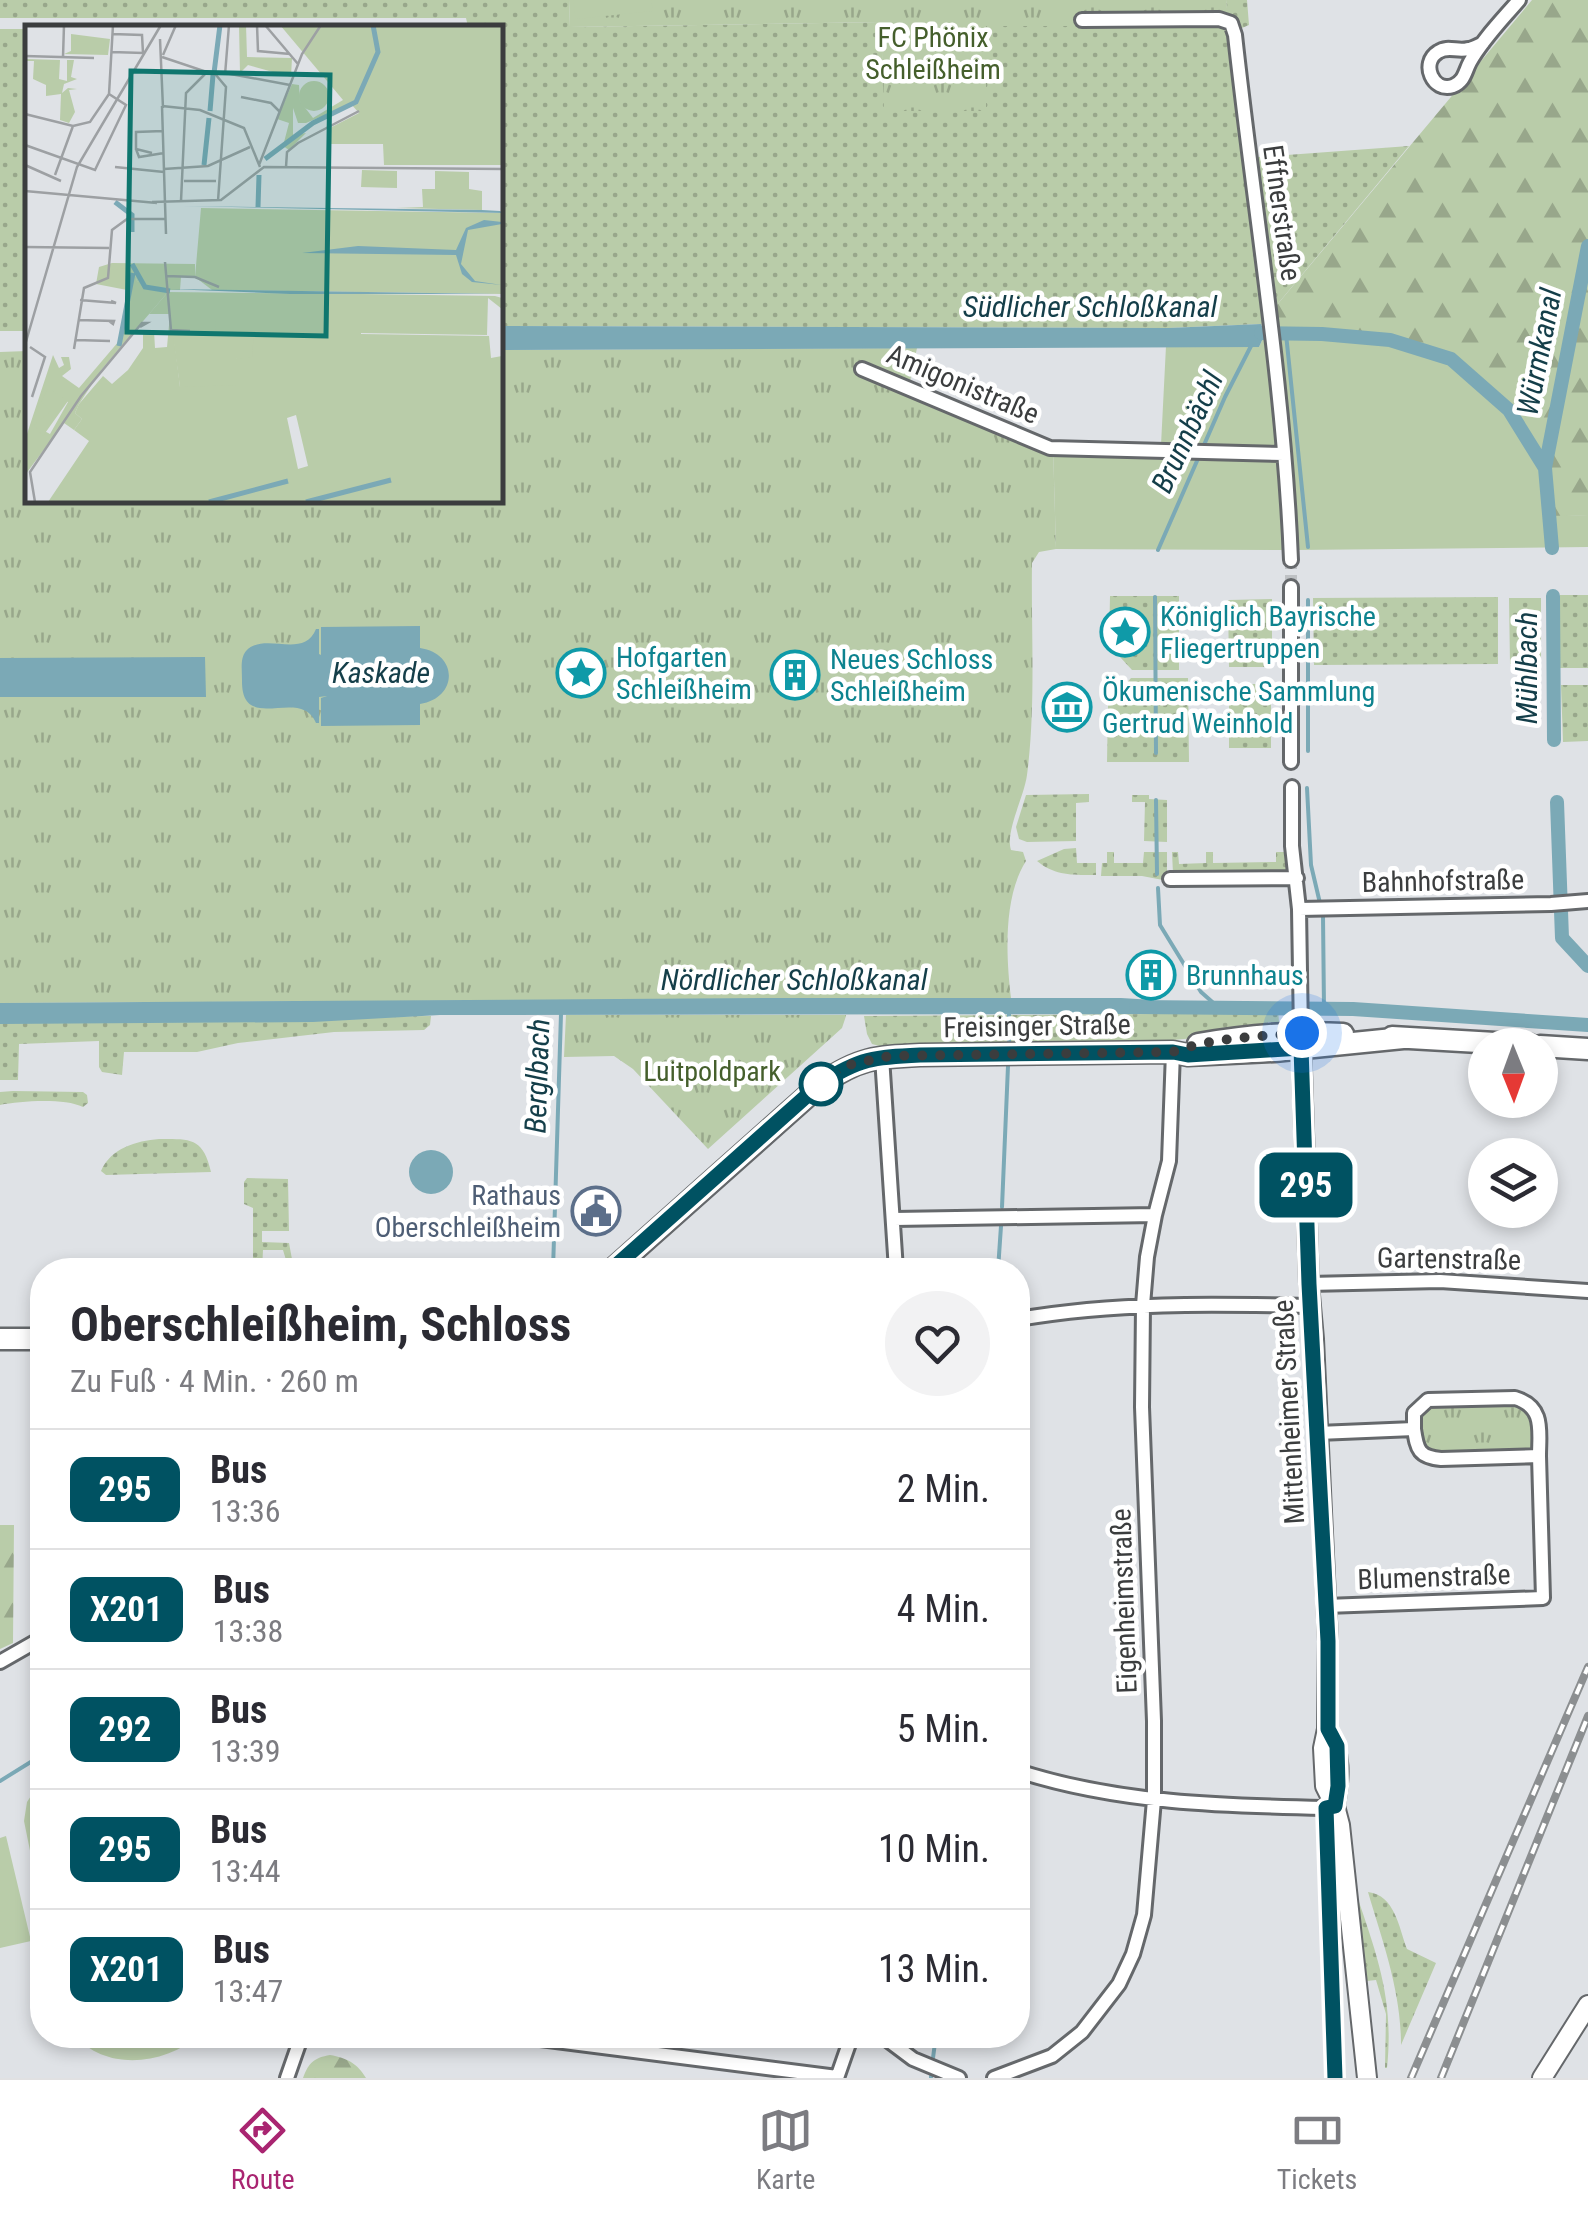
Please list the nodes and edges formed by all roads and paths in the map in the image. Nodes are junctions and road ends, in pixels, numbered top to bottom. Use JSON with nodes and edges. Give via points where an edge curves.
{"nodes":[{"id":1,"x":1518,"y":0,"type":"edge"},
{"id":2,"x":1082,"y":20,"type":"dead end"},
{"id":3,"x":1482,"y":44,"type":"dead end"},
{"id":4,"x":862,"y":369,"type":"dead end"},
{"id":5,"x":1284,"y":454,"type":"junction"},
{"id":6,"x":1292,"y":560,"type":"tunnel mouth"},
{"id":7,"x":1291,"y":586,"type":"tunnel mouth"},
{"id":8,"x":1291,"y":762,"type":"dead end"},
{"id":9,"x":1292,"y":787,"type":"dead end"},
{"id":10,"x":1297,"y":878,"type":"junction"},
{"id":11,"x":1170,"y":879,"type":"dead end"},
{"id":12,"x":1588,"y":901,"type":"edge"},
{"id":13,"x":1306,"y":908,"type":"junction"},
{"id":14,"x":1301,"y":1033,"type":"junction"},
{"id":15,"x":1468,"y":1042,"type":"edge"},
{"id":16,"x":1558,"y":1047,"type":"edge"},
{"id":17,"x":1588,"y":1049,"type":"edge"},
{"id":18,"x":1173,"y":1052,"type":"junction"},
{"id":19,"x":882,"y":1058,"type":"junction"},
{"id":20,"x":1155,"y":1215,"type":"junction"},
{"id":21,"x":894,"y":1219,"type":"junction"},
{"id":22,"x":625,"y":1258,"type":"edge"},
{"id":23,"x":896,"y":1258,"type":"edge"},
{"id":24,"x":1309,"y":1284,"type":"junction"},
{"id":25,"x":1588,"y":1292,"type":"edge"},
{"id":26,"x":1142,"y":1304,"type":"junction"},
{"id":27,"x":1311,"y":1306,"type":"junction"},
{"id":28,"x":1030,"y":1318,"type":"edge"},
{"id":29,"x":0,"y":1339,"type":"edge"},
{"id":30,"x":30,"y":1339,"type":"edge"},
{"id":31,"x":1414,"y":1430,"type":"junction"},
{"id":32,"x":1318,"y":1433,"type":"junction"},
{"id":33,"x":1539,"y":1456,"type":"junction"},
{"id":34,"x":1326,"y":1606,"type":"junction"},
{"id":35,"x":30,"y":1645,"type":"edge"},
{"id":36,"x":0,"y":1662,"type":"edge"},
{"id":37,"x":1030,"y":1773,"type":"edge"},
{"id":38,"x":1154,"y":1800,"type":"junction"},
{"id":39,"x":1330,"y":1807,"type":"junction"},
{"id":40,"x":1588,"y":2005,"type":"edge"},
{"id":41,"x":297,"y":2048,"type":"edge"},
{"id":42,"x":608,"y":2048,"type":"edge"},
{"id":43,"x":847,"y":2048,"type":"edge"},
{"id":44,"x":898,"y":2048,"type":"edge"},
{"id":45,"x":287,"y":2078,"type":"edge"},
{"id":46,"x":836,"y":2078,"type":"edge"},
{"id":47,"x":959,"y":2078,"type":"edge"},
{"id":48,"x":994,"y":2078,"type":"edge"},
{"id":49,"x":1335,"y":2078,"type":"edge"},
{"id":50,"x":1367,"y":2078,"type":"edge"},
{"id":51,"x":1542,"y":2078,"type":"edge"}],
"edges":[{"from":1,"to":3,"type":"street"},
{"from":2,"to":5,"type":"street","name":"Effnerstraße","via":[[1231,22]]},
{"from":4,"to":5,"type":"street","name":"Amigonistraße","via":[[1050,448]]},
{"from":5,"to":6,"type":"street","name":"Effnerstraße"},
{"from":7,"to":8,"type":"street"},
{"from":9,"to":10,"type":"street"},
{"from":10,"to":11,"type":"street"},
{"from":10,"to":13,"type":"street"},
{"from":12,"to":13,"type":"street","name":"Bahnhofstraße"},
{"from":13,"to":14,"type":"street"},
{"from":14,"to":15,"type":"main road","name":"Freisinger Straße"},
{"from":14,"to":18,"type":"main road","name":"Freisinger Straße","via":[[1202,1054]]},
{"from":14,"to":24,"type":"main road","name":"Mittenheimer Straße"},
{"from":16,"to":17,"type":"main road"},
{"from":18,"to":19,"type":"main road","name":"Freisinger Straße"},
{"from":18,"to":20,"type":"street","name":"Eigenheimstraße","via":[[1169,1161]]},
{"from":19,"to":21,"type":"street"},
{"from":19,"to":22,"type":"main road","name":"Freisinger Straße","via":[[852,1064],[820,1084]]},
{"from":20,"to":21,"type":"street"},
{"from":20,"to":26,"type":"street","name":"Eigenheimstraße"},
{"from":21,"to":23,"type":"street"},
{"from":24,"to":25,"type":"street","name":"Gartenstraße","via":[[1440,1281]]},
{"from":24,"to":27,"type":"main road","name":"Mittenheimer Straße"},
{"from":26,"to":27,"type":"street"},
{"from":26,"to":28,"type":"street"},
{"from":26,"to":38,"type":"street","name":"Eigenheimstraße"},
{"from":27,"to":32,"type":"main road","name":"Mittenheimer Straße"},
{"from":29,"to":30,"type":"main road"},
{"from":31,"to":32,"type":"street"},
{"from":31,"to":33,"type":"street","via":[[1427,1458]]},
{"from":31,"to":33,"type":"street","name":"Blumenstraße","via":[[1414,1413],[1428,1400],[1515,1398],[1530,1405],[1538,1420]]},
{"from":32,"to":34,"type":"main road","name":"Mittenheimer Straße"},
{"from":33,"to":34,"type":"street","name":"Blumenstraße","via":[[1548,1598]]},
{"from":34,"to":39,"type":"main road","name":"Mittenheimer Straße","via":[[1328,1729],[1337,1746],[1338,1786]]},
{"from":35,"to":36,"type":"street"},
{"from":37,"to":38,"type":"street"},
{"from":38,"to":39,"type":"street"},
{"from":38,"to":48,"type":"street","name":"Eigenheimstraße","via":[[1144,1915],[1119,1984],[1082,2032],[1052,2056]]},
{"from":39,"to":49,"type":"street","name":"Mittenheimer Straße"},
{"from":39,"to":50,"type":"main road","name":"Mittenheimer Straße","via":[[1340,1825]]},
{"from":40,"to":51,"type":"main road"},
{"from":41,"to":45,"type":"street"},
{"from":42,"to":46,"type":"street"},
{"from":43,"to":46,"type":"street"},
{"from":44,"to":47,"type":"street"}]}
